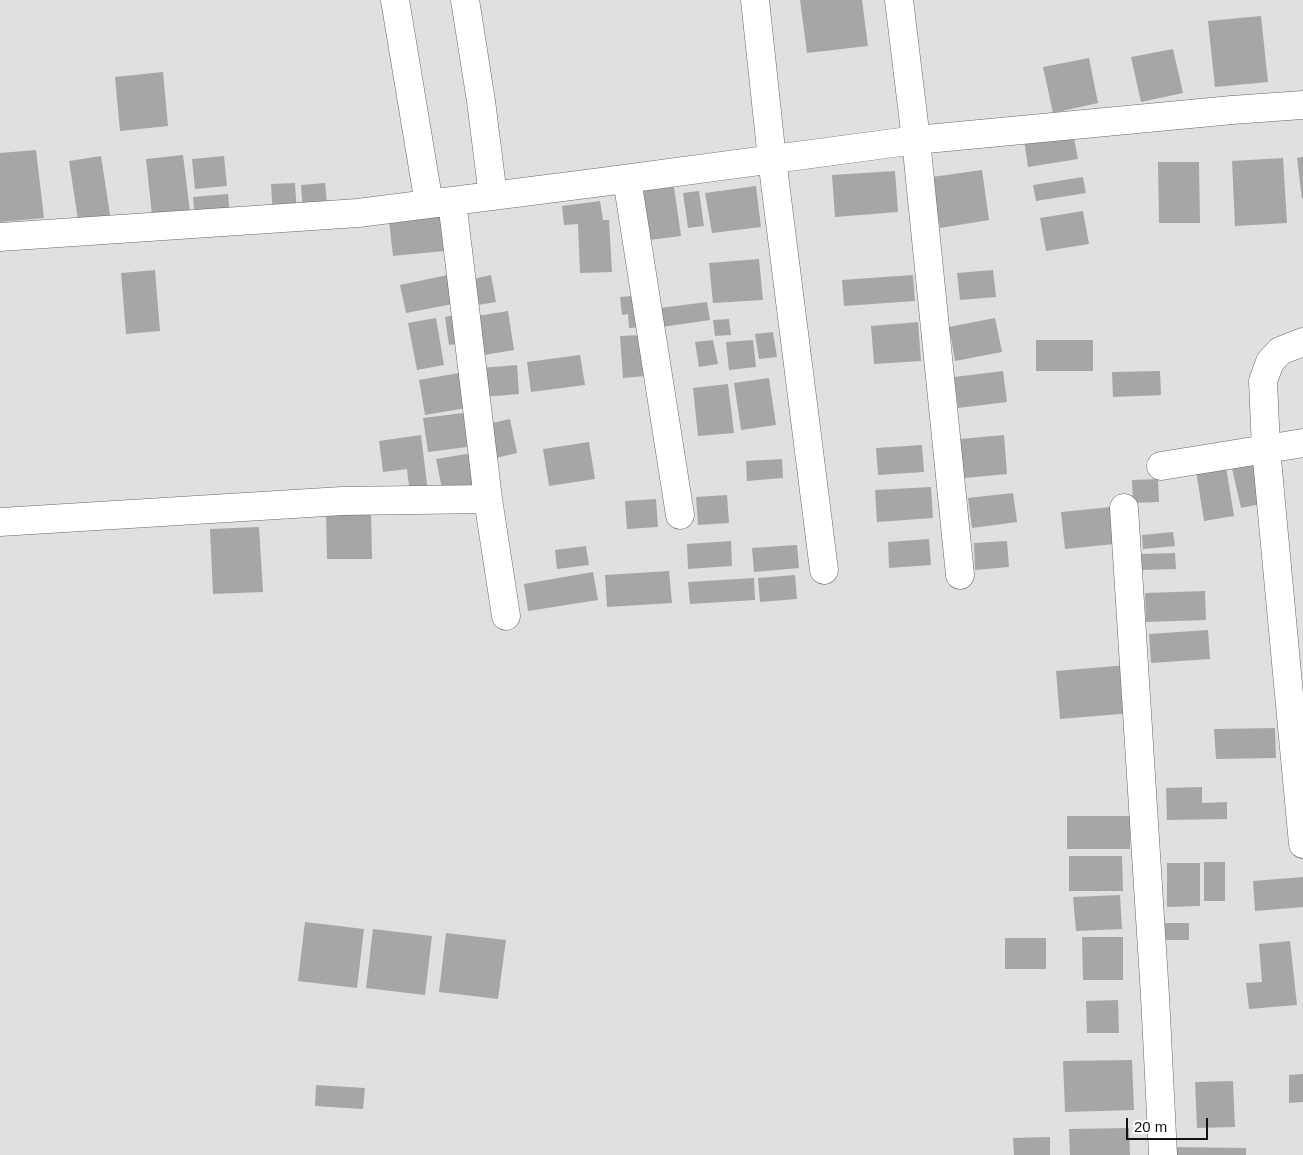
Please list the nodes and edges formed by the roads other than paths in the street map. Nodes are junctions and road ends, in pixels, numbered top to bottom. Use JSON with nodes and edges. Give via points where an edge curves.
{"nodes":[{"id":1,"x":395,"y":0,"type":"edge"},
{"id":2,"x":465,"y":0,"type":"edge"},
{"id":3,"x":755,"y":0,"type":"edge"},
{"id":4,"x":899,"y":0,"type":"edge"},
{"id":5,"x":1303,"y":105,"type":"edge"},
{"id":6,"x":916,"y":140,"type":"junction"},
{"id":7,"x":772,"y":159,"type":"junction"},
{"id":8,"x":627,"y":179,"type":"junction"},
{"id":9,"x":493,"y":196,"type":"junction"},
{"id":10,"x":441,"y":202,"type":"junction"},
{"id":11,"x":0,"y":237,"type":"edge"},
{"id":12,"x":1303,"y":342,"type":"edge"},
{"id":13,"x":1303,"y":443,"type":"edge"},
{"id":14,"x":1266,"y":449,"type":"junction"},
{"id":15,"x":1161,"y":466,"type":"dead end"},
{"id":16,"x":488,"y":499,"type":"junction"},
{"id":17,"x":1124,"y":508,"type":"dead end"},
{"id":18,"x":680,"y":514,"type":"dead end"},
{"id":19,"x":0,"y":522,"type":"edge"},
{"id":20,"x":824,"y":570,"type":"dead end"},
{"id":21,"x":960,"y":575,"type":"dead end"},
{"id":22,"x":506,"y":616,"type":"dead end"},
{"id":23,"x":1303,"y":844,"type":"edge"},
{"id":24,"x":1163,"y":1155,"type":"edge"}],
"edges":[{"from":1,"to":10,"type":"street"},
{"from":2,"to":9,"type":"street"},
{"from":3,"to":7,"type":"street"},
{"from":4,"to":6,"type":"street"},
{"from":5,"to":6,"type":"street"},
{"from":6,"to":7,"type":"street"},
{"from":6,"to":21,"type":"street"},
{"from":7,"to":8,"type":"street"},
{"from":7,"to":20,"type":"street"},
{"from":8,"to":9,"type":"street"},
{"from":8,"to":18,"type":"street"},
{"from":9,"to":10,"type":"street"},
{"from":10,"to":11,"type":"street","via":[[358,213]]},
{"from":10,"to":16,"type":"street"},
{"from":12,"to":14,"type":"street","via":[[1280,351],[1270,362],[1262,381]]},
{"from":13,"to":14,"type":"street"},
{"from":14,"to":15,"type":"street"},
{"from":14,"to":23,"type":"street"},
{"from":16,"to":19,"type":"street","via":[[342,501]]},
{"from":16,"to":22,"type":"street"},
{"from":17,"to":24,"type":"street"}]}
